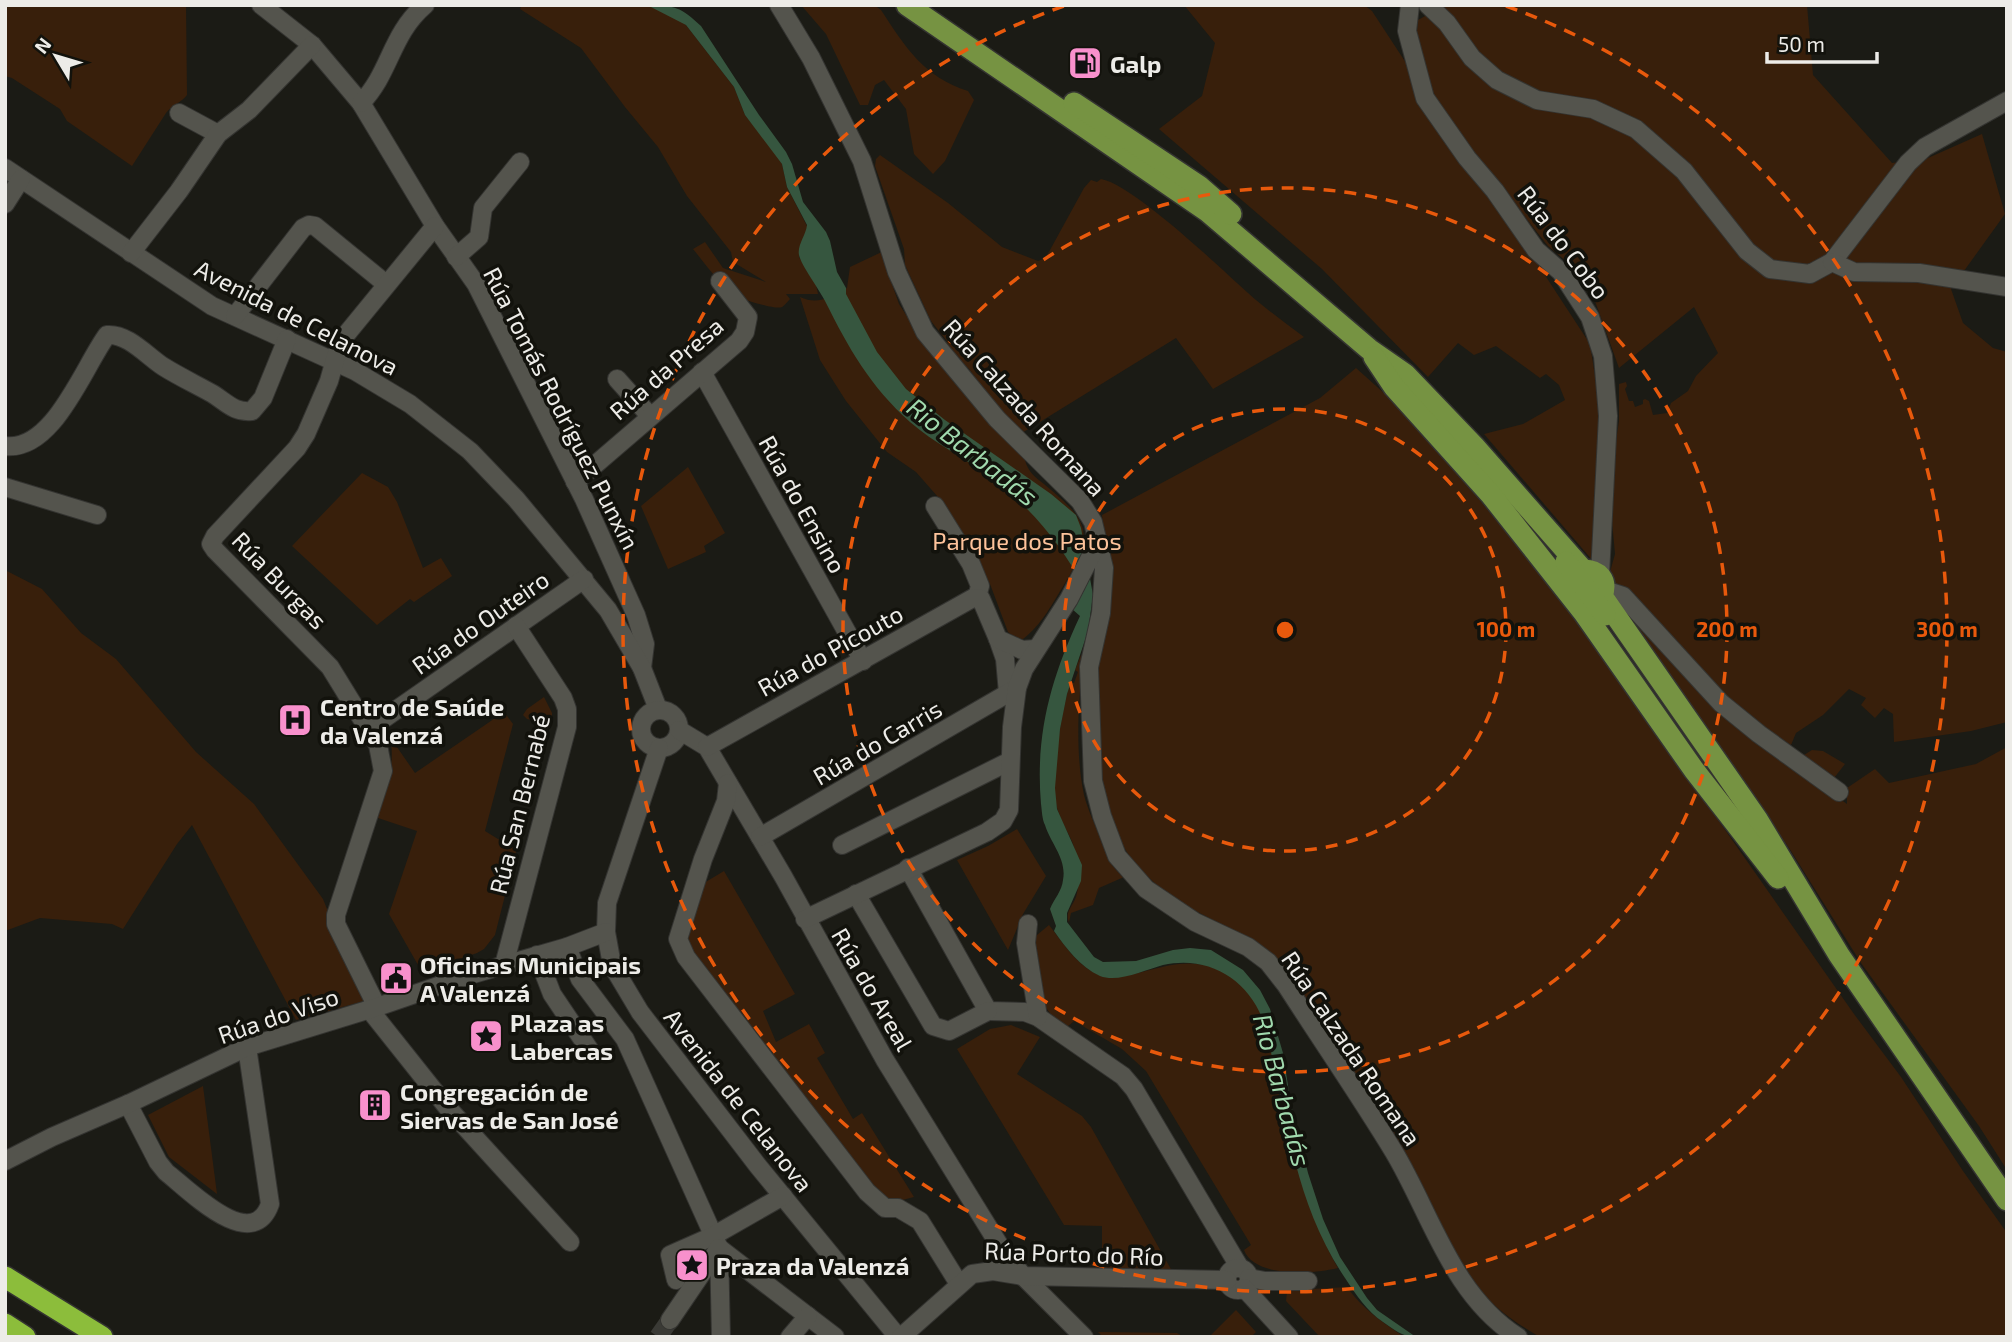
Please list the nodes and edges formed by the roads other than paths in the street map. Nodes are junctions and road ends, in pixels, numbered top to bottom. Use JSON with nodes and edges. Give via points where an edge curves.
{"nodes":[{"id":1,"x":261,"y":5,"type":"edge"},
{"id":2,"x":425,"y":5,"type":"edge"},
{"id":3,"x":779,"y":5,"type":"edge"},
{"id":4,"x":1410,"y":5,"type":"edge"},
{"id":5,"x":1428,"y":5,"type":"edge"},
{"id":6,"x":915,"y":10,"type":"edge"},
{"id":7,"x":312,"y":45,"type":"junction"},
{"id":8,"x":2007,"y":101,"type":"edge"},
{"id":9,"x":361,"y":103,"type":"junction"},
{"id":10,"x":179,"y":113,"type":"dead end"},
{"id":11,"x":218,"y":134,"type":"junction"},
{"id":12,"x":520,"y":162,"type":"dead end"},
{"id":13,"x":5,"y":168,"type":"edge"},
{"id":14,"x":21,"y":179,"type":"junction"},
{"id":15,"x":5,"y":204,"type":"edge"},
{"id":16,"x":435,"y":226,"type":"junction"},
{"id":17,"x":131,"y":253,"type":"junction"},
{"id":18,"x":456,"y":257,"type":"junction"},
{"id":19,"x":1832,"y":262,"type":"junction"},
{"id":20,"x":720,"y":281,"type":"dead end"},
{"id":21,"x":386,"y":284,"type":"junction"},
{"id":22,"x":2007,"y":287,"type":"edge"},
{"id":23,"x":235,"y":316,"type":"junction"},
{"id":24,"x":287,"y":339,"type":"junction"},
{"id":25,"x":1369,"y":349,"type":"junction"},
{"id":26,"x":335,"y":361,"type":"junction"},
{"id":27,"x":702,"y":372,"type":"junction"},
{"id":28,"x":617,"y":379,"type":"dead end"},
{"id":29,"x":650,"y":416,"type":"junction"},
{"id":30,"x":5,"y":446,"type":"edge"},
{"id":31,"x":575,"y":482,"type":"junction"},
{"id":32,"x":5,"y":487,"type":"edge"},
{"id":33,"x":935,"y":506,"type":"dead end"},
{"id":34,"x":97,"y":515,"type":"dead end"},
{"id":35,"x":1097,"y":544,"type":"junction"},
{"id":36,"x":584,"y":579,"type":"junction"},
{"id":37,"x":977,"y":597,"type":"junction"},
{"id":38,"x":1594,"y":597,"type":"junction"},
{"id":39,"x":516,"y":626,"type":"junction"},
{"id":40,"x":998,"y":639,"type":"junction"},
{"id":41,"x":1035,"y":649,"type":"junction"},
{"id":42,"x":863,"y":661,"type":"junction"},
{"id":43,"x":642,"y":668,"type":"junction"},
{"id":44,"x":1013,"y":691,"type":"junction"},
{"id":45,"x":658,"y":709,"type":"junction"},
{"id":46,"x":369,"y":729,"type":"junction"},
{"id":47,"x":679,"y":730,"type":"junction"},
{"id":48,"x":707,"y":747,"type":"junction"},
{"id":49,"x":659,"y":748,"type":"junction"},
{"id":50,"x":1010,"y":761,"type":"junction"},
{"id":51,"x":727,"y":783,"type":"junction"},
{"id":52,"x":1839,"y":792,"type":"dead end"},
{"id":53,"x":760,"y":837,"type":"junction"},
{"id":54,"x":842,"y":845,"type":"dead end"},
{"id":55,"x":908,"y":869,"type":"junction"},
{"id":56,"x":856,"y":894,"type":"junction"},
{"id":57,"x":805,"y":919,"type":"junction"},
{"id":58,"x":1028,"y":924,"type":"dead end"},
{"id":59,"x":606,"y":932,"type":"junction"},
{"id":60,"x":567,"y":947,"type":"junction"},
{"id":61,"x":537,"y":955,"type":"junction"},
{"id":62,"x":1839,"y":956,"type":"junction"},
{"id":63,"x":504,"y":965,"type":"junction"},
{"id":64,"x":373,"y":1008,"type":"junction"},
{"id":65,"x":988,"y":1011,"type":"junction"},
{"id":66,"x":1038,"y":1017,"type":"junction"},
{"id":67,"x":247,"y":1047,"type":"junction"},
{"id":68,"x":589,"y":1049,"type":"dead end"},
{"id":69,"x":128,"y":1104,"type":"junction"},
{"id":70,"x":5,"y":1161,"type":"edge"},
{"id":71,"x":783,"y":1196,"type":"junction"},
{"id":72,"x":2007,"y":1200,"type":"edge"},
{"id":73,"x":1216,"y":1225,"type":"junction"},
{"id":74,"x":570,"y":1242,"type":"dead end"},
{"id":75,"x":716,"y":1242,"type":"junction"},
{"id":76,"x":1023,"y":1276,"type":"junction"},
{"id":77,"x":5,"y":1277,"type":"edge"},
{"id":78,"x":1082,"y":1278,"type":"junction"},
{"id":79,"x":1240,"y":1279,"type":"junction"},
{"id":80,"x":676,"y":1280,"type":"dead end"},
{"id":81,"x":1198,"y":1281,"type":"junction"},
{"id":82,"x":1308,"y":1281,"type":"dead end"},
{"id":83,"x":959,"y":1284,"type":"junction"},
{"id":84,"x":808,"y":1317,"type":"junction"},
{"id":85,"x":1066,"y":1319,"type":"junction"},
{"id":86,"x":670,"y":1320,"type":"tunnel mouth"},
{"id":87,"x":5,"y":1324,"type":"edge"},
{"id":88,"x":25,"y":1337,"type":"edge"},
{"id":89,"x":102,"y":1337,"type":"edge"},
{"id":90,"x":721,"y":1337,"type":"edge"},
{"id":91,"x":790,"y":1337,"type":"edge"},
{"id":92,"x":835,"y":1337,"type":"edge"},
{"id":93,"x":900,"y":1337,"type":"edge"},
{"id":94,"x":1084,"y":1337,"type":"edge"},
{"id":95,"x":1289,"y":1337,"type":"edge"},
{"id":96,"x":1518,"y":1337,"type":"edge"}],
"edges":[{"from":1,"to":7,"type":"street","name":"Rúa Tomás Rodríguez Punxín"},
{"from":2,"to":9,"type":"street","via":[[401,31],[377,83]]},
{"from":3,"to":35,"type":"street","name":"Rúa Calzada Romana","via":[[862,161],[897,272],[925,332],[997,419],[1080,501],[1093,522]]},
{"from":4,"to":38,"type":"street","name":"Rúa do Cobo","via":[[1407,30],[1425,97],[1536,250],[1561,272],[1590,317],[1603,356],[1608,415]]},
{"from":5,"to":19,"type":"street","via":[[1472,58],[1497,80],[1537,100],[1593,108],[1636,129],[1684,172],[1747,251],[1770,269],[1810,274]]},
{"from":6,"to":25,"type":"main road","via":[[1207,211]]},
{"from":7,"to":9,"type":"street","name":"Rúa Tomás Rodríguez Punxín"},
{"from":7,"to":11,"type":"street","via":[[249,110]]},
{"from":8,"to":19,"type":"street","via":[[1925,147]]},
{"from":9,"to":16,"type":"street","name":"Rúa Tomás Rodríguez Punxín"},
{"from":10,"to":11,"type":"street"},
{"from":11,"to":17,"type":"street"},
{"from":12,"to":18,"type":"street","via":[[483,208],[479,237]]},
{"from":13,"to":14,"type":"street","name":"Avenida de Celanova"},
{"from":14,"to":15,"type":"street"},
{"from":14,"to":17,"type":"street","name":"Avenida de Celanova"},
{"from":16,"to":18,"type":"street","name":"Rúa Tomás Rodríguez Punxín"},
{"from":16,"to":21,"type":"street"},
{"from":17,"to":23,"type":"street","name":"Avenida de Celanova"},
{"from":18,"to":31,"type":"street","name":"Rúa Tomás Rodríguez Punxín","via":[[476,284]]},
{"from":19,"to":22,"type":"street","via":[[1854,272],[1919,273]]},
{"from":20,"to":27,"type":"street","name":"Rúa da Presa","via":[[748,317],[739,341]]},
{"from":21,"to":23,"type":"street","via":[[309,225]]},
{"from":21,"to":26,"type":"street","via":[[340,342]]},
{"from":23,"to":24,"type":"street","name":"Avenida de Celanova"},
{"from":24,"to":26,"type":"street","name":"Avenida de Celanova"},
{"from":24,"to":30,"type":"street","via":[[263,398],[252,411],[245,412],[121,337],[107,335],[48,430],[29,443]]},
{"from":25,"to":38,"type":"main road","via":[[1394,387],[1491,495],[1520,518]]},
{"from":25,"to":38,"type":"main road","via":[[1405,373],[1474,446],[1539,522]]},
{"from":26,"to":36,"type":"street","name":"Avenida de Celanova","via":[[410,404],[470,451]]},
{"from":26,"to":46,"type":"street","name":"Rúa Burgas","via":[[306,434],[211,544],[330,667]]},
{"from":27,"to":29,"type":"street","name":"Rúa da Presa"},
{"from":27,"to":42,"type":"street","name":"Rúa do Ensino"},
{"from":28,"to":29,"type":"street"},
{"from":29,"to":31,"type":"street","name":"Rúa da Presa"},
{"from":31,"to":43,"type":"street","name":"Rúa Tomás Rodríguez Punxín","via":[[643,632]]},
{"from":32,"to":34,"type":"street"},
{"from":33,"to":37,"type":"street","via":[[971,564],[979,586]]},
{"from":35,"to":41,"type":"street"},
{"from":35,"to":96,"type":"street","name":"Rúa Calzada Romana","via":[[1104,568],[1101,612],[1089,667],[1093,781],[1117,856],[1146,889],[1268,962],[1394,1154],[1465,1286],[1487,1313]]},
{"from":36,"to":39,"type":"street","name":"Rúa do Outeiro"},
{"from":36,"to":43,"type":"street","name":"Avenida de Celanova"},
{"from":37,"to":40,"type":"street"},
{"from":37,"to":42,"type":"street","name":"Rúa do Picouto"},
{"from":38,"to":52,"type":"street","via":[[1623,596],[1721,703]]},
{"from":38,"to":62,"type":"main road"},
{"from":38,"to":62,"type":"main road","via":[[1634,683],[1694,770]]},
{"from":39,"to":46,"type":"street","name":"Rúa do Outeiro"},
{"from":39,"to":63,"type":"street","name":"Rúa San Bernabé","via":[[563,698],[567,727]]},
{"from":40,"to":41,"type":"street","via":[[1022,650]]},
{"from":40,"to":44,"type":"street"},
{"from":41,"to":44,"type":"street"},
{"from":42,"to":48,"type":"street","name":"Rúa do Picouto"},
{"from":43,"to":45,"type":"street","name":"Avenida de Celanova"},
{"from":44,"to":50,"type":"street"},
{"from":44,"to":53,"type":"street","name":"Rúa do Carris"},
{"from":45,"to":47,"type":"street","via":[[674,715]]},
{"from":45,"to":49,"type":"street","via":[[646,715],[640,733],[647,744]]},
{"from":46,"to":64,"type":"street","via":[[383,771],[336,924]]},
{"from":47,"to":48,"type":"street","name":"Rúa do Areal"},
{"from":47,"to":49,"type":"street","via":[[675,741]]},
{"from":48,"to":51,"type":"street","name":"Rúa do Areal"},
{"from":49,"to":59,"type":"street","name":"Avenida de Celanova","via":[[607,903]]},
{"from":50,"to":54,"type":"street"},
{"from":50,"to":55,"type":"street","via":[[1009,810],[1003,821]]},
{"from":51,"to":53,"type":"street","name":"Rúa do Areal"},
{"from":51,"to":83,"type":"street","via":[[726,801],[678,939],[682,948],[867,1192],[885,1208],[898,1209],[920,1221]]},
{"from":53,"to":57,"type":"street","name":"Rúa do Areal"},
{"from":55,"to":56,"type":"street"},
{"from":55,"to":65,"type":"street"},
{"from":56,"to":57,"type":"street"},
{"from":56,"to":65,"type":"street","via":[[933,1026],[949,1031]]},
{"from":57,"to":76,"type":"street","name":"Rúa do Areal","via":[[885,1060]]},
{"from":58,"to":66,"type":"street","via":[[1026,943]]},
{"from":59,"to":60,"type":"street","name":"Rúa do Viso"},
{"from":59,"to":71,"type":"street","name":"Avenida de Celanova","via":[[612,965],[640,1012]]},
{"from":60,"to":61,"type":"street","name":"Rúa do Viso"},
{"from":60,"to":75,"type":"street","via":[[580,979],[625,1039]]},
{"from":61,"to":63,"type":"street","name":"Rúa do Viso"},
{"from":61,"to":68,"type":"street","via":[[552,995]]},
{"from":62,"to":72,"type":"main road"},
{"from":63,"to":64,"type":"street","name":"Rúa do Viso"},
{"from":64,"to":67,"type":"street","name":"Rúa do Viso"},
{"from":64,"to":74,"type":"street","via":[[447,1107]]},
{"from":65,"to":66,"type":"street"},
{"from":66,"to":73,"type":"street","via":[[1123,1076]]},
{"from":67,"to":69,"type":"street","name":"Rúa do Viso"},
{"from":67,"to":69,"type":"street","via":[[270,1205],[256,1222],[229,1221],[166,1172]]},
{"from":69,"to":70,"type":"street","name":"Rúa do Viso"},
{"from":71,"to":75,"type":"street"},
{"from":71,"to":93,"type":"street","name":"Avenida de Celanova"},
{"from":73,"to":79,"type":"street"},
{"from":73,"to":81,"type":"street","via":[[1223,1261],[1213,1275]]},
{"from":75,"to":80,"type":"street","via":[[670,1255]]},
{"from":75,"to":84,"type":"street"},
{"from":75,"to":86,"type":"street"},
{"from":75,"to":90,"type":"street"},
{"from":76,"to":78,"type":"street","name":"Rúa Porto do Río"},
{"from":76,"to":83,"type":"street","name":"Rúa Porto do Río","via":[[993,1271],[972,1274]]},
{"from":76,"to":85,"type":"street","name":"Rúa do Areal"},
{"from":77,"to":89,"type":"highway"},
{"from":78,"to":81,"type":"street","name":"Rúa Porto do Río"},
{"from":78,"to":85,"type":"street","via":[[1067,1282],[1060,1291]]},
{"from":79,"to":81,"type":"street","name":"Rúa Porto do Río"},
{"from":79,"to":82,"type":"street","name":"Rúa Porto do Río"},
{"from":79,"to":95,"type":"street"},
{"from":83,"to":93,"type":"street","name":"Rúa Porto do Río"},
{"from":84,"to":91,"type":"street"},
{"from":84,"to":92,"type":"street"},
{"from":85,"to":94,"type":"street","name":"Rúa do Areal"},
{"from":87,"to":88,"type":"highway"}]}
